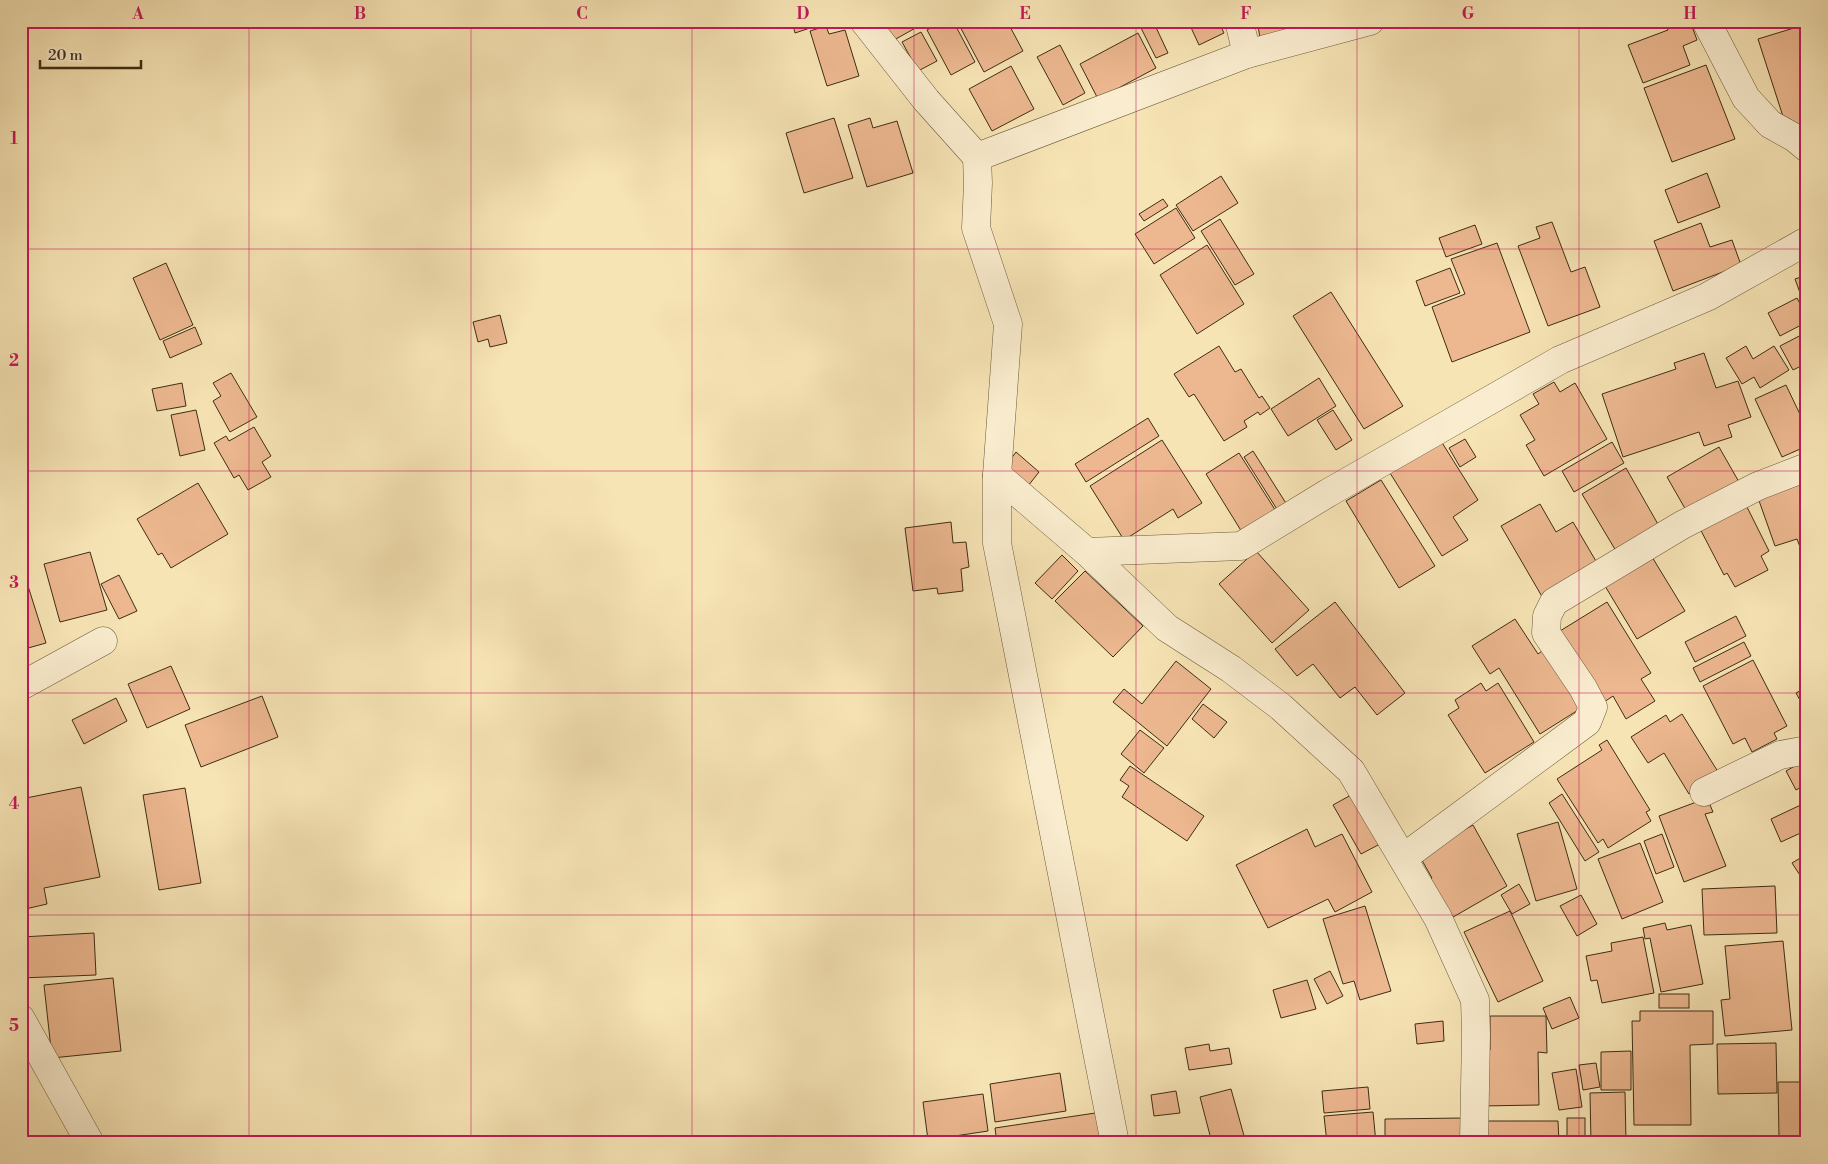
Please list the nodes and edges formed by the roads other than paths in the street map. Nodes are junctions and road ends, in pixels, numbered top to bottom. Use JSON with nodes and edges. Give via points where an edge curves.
{"nodes":[{"id":1,"x":864,"y":21,"type":"edge"},
{"id":2,"x":1239,"y":21,"type":"edge"},
{"id":3,"x":1370,"y":21,"type":"edge"},
{"id":4,"x":1706,"y":21,"type":"edge"},
{"id":5,"x":1247,"y":54,"type":"junction"},
{"id":6,"x":1807,"y":148,"type":"edge"},
{"id":7,"x":977,"y":157,"type":"junction"},
{"id":8,"x":1807,"y":241,"type":"edge"},
{"id":9,"x":1807,"y":467,"type":"edge"},
{"id":10,"x":997,"y":475,"type":"junction"},
{"id":11,"x":1087,"y":552,"type":"junction"},
{"id":12,"x":103,"y":640,"type":"dead end"},
{"id":13,"x":21,"y":686,"type":"edge"},
{"id":14,"x":1807,"y":750,"type":"edge"},
{"id":15,"x":1704,"y":792,"type":"dead end"},
{"id":16,"x":1403,"y":858,"type":"junction"},
{"id":17,"x":21,"y":1019,"type":"edge"},
{"id":18,"x":90,"y":1143,"type":"edge"},
{"id":19,"x":1115,"y":1143,"type":"edge"},
{"id":20,"x":1474,"y":1143,"type":"edge"}],
"edges":[{"from":1,"to":7,"type":"street","via":[[926,100]]},
{"from":2,"to":5,"type":"street"},
{"from":3,"to":5,"type":"street"},
{"from":4,"to":6,"type":"street","via":[[1746,98],[1770,124]]},
{"from":5,"to":7,"type":"street"},
{"from":7,"to":10,"type":"street","via":[[976,228],[1008,324]]},
{"from":8,"to":11,"type":"street","via":[[1713,294],[1560,360],[1241,546]]},
{"from":9,"to":16,"type":"street","via":[[1758,486],[1682,525],[1554,602],[1547,616],[1546,632],[1593,707],[1587,722]]},
{"from":10,"to":11,"type":"street"},
{"from":10,"to":19,"type":"street","via":[[997,543]]},
{"from":11,"to":16,"type":"street","via":[[1167,628],[1231,669],[1281,707],[1351,771]]},
{"from":12,"to":13,"type":"street"},
{"from":14,"to":15,"type":"street","via":[[1780,755]]},
{"from":16,"to":20,"type":"street","via":[[1438,918],[1475,1000]]},
{"from":17,"to":18,"type":"street"}]}
